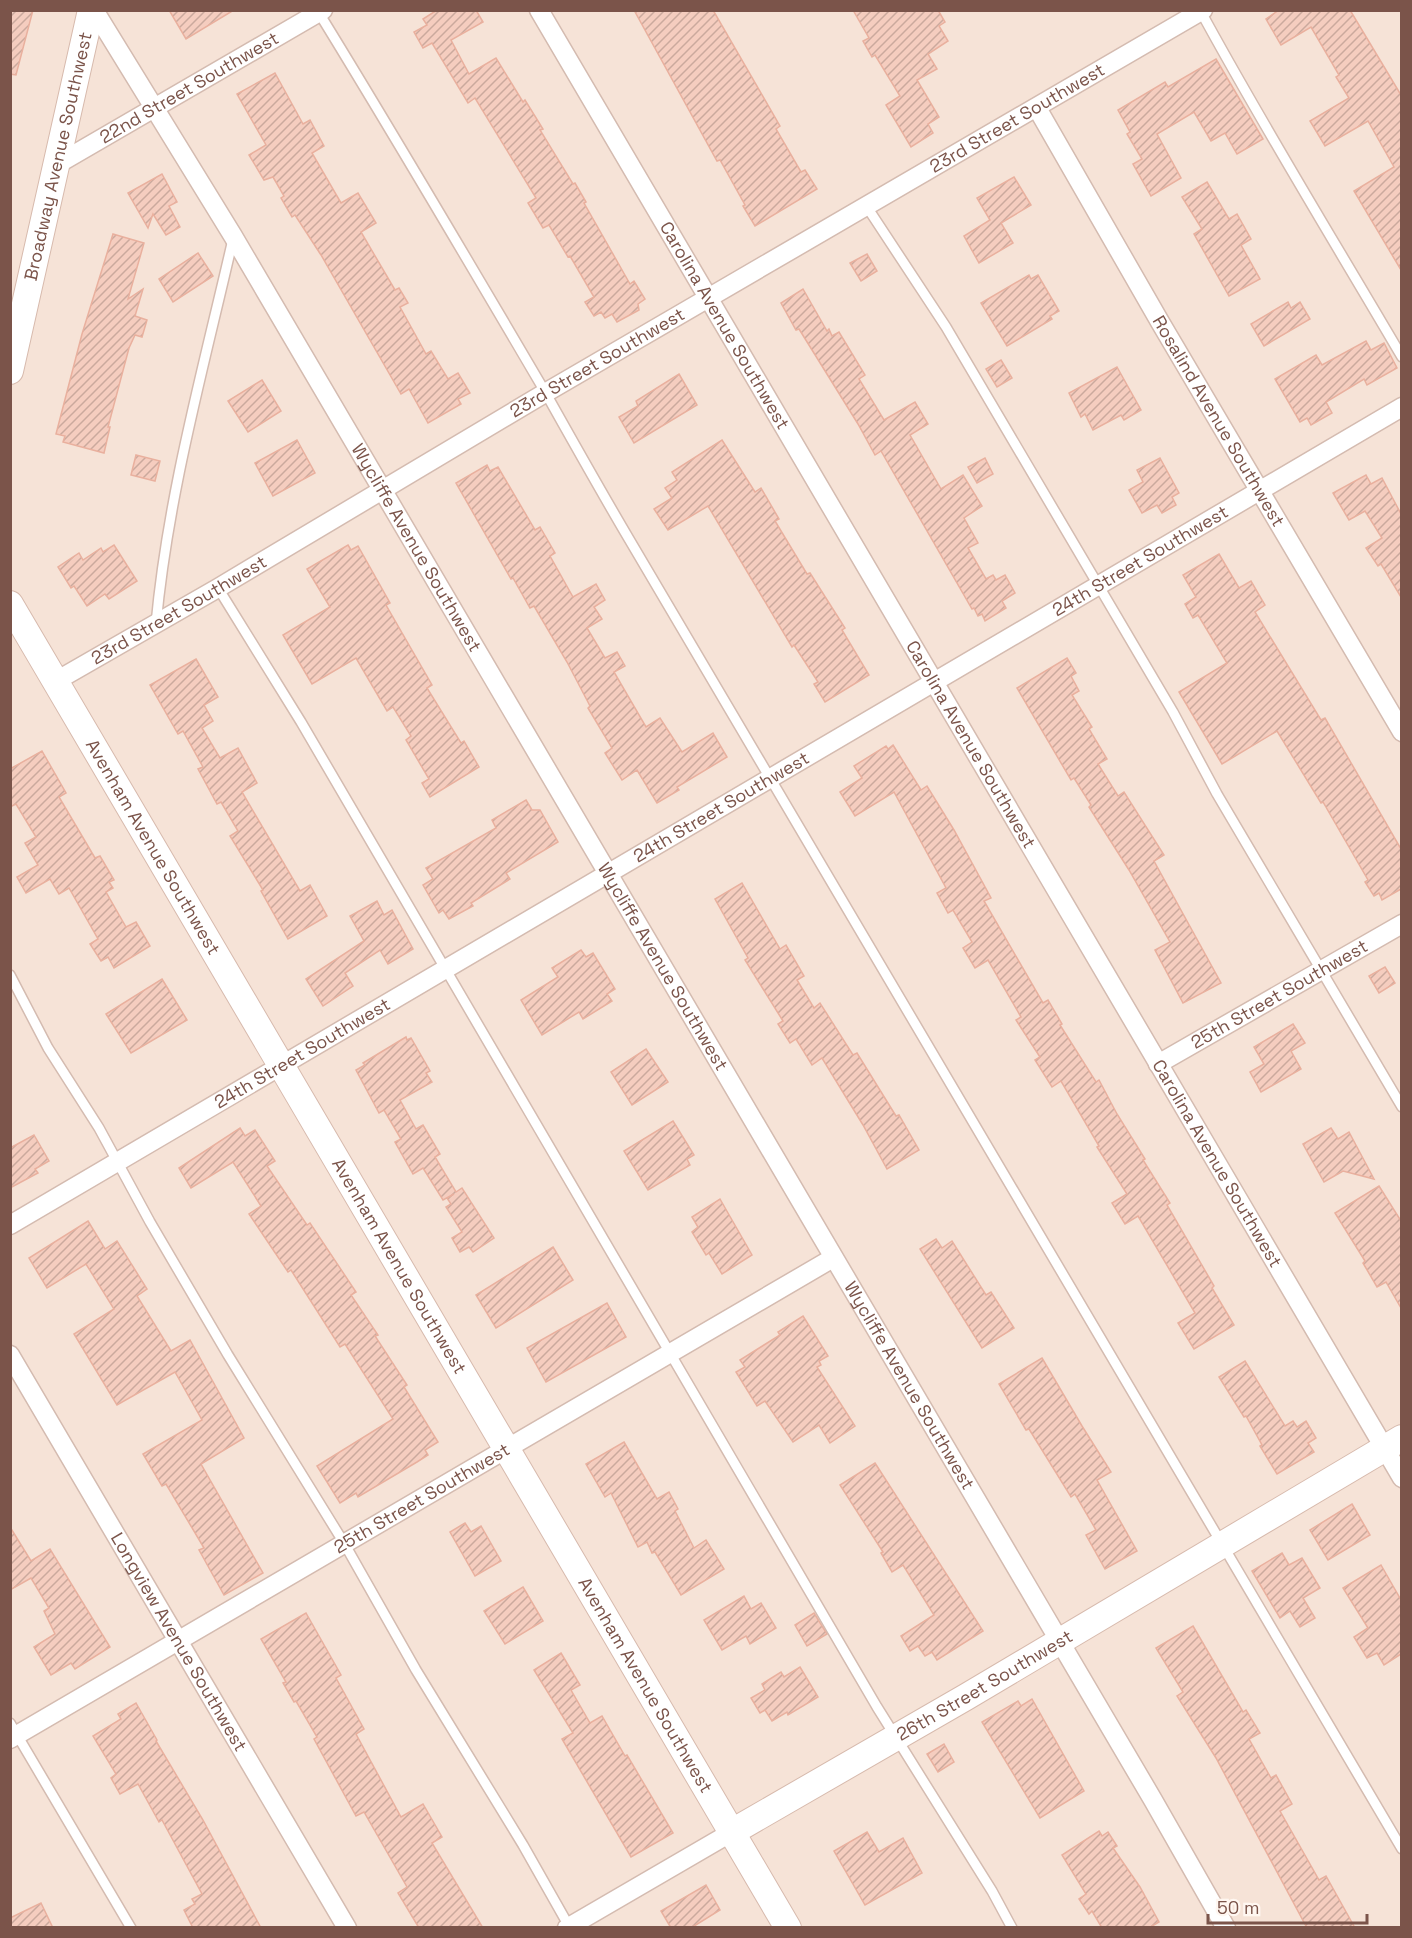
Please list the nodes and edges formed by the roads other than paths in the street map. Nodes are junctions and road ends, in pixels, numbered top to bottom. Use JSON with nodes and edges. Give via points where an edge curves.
{"nodes":[{"id":1,"x":93,"y":10,"type":"edge"},
{"id":2,"x":539,"y":10,"type":"edge"},
{"id":3,"x":1201,"y":11,"type":"edge"},
{"id":4,"x":321,"y":12,"type":"edge"},
{"id":5,"x":295,"y":19,"type":"edge"},
{"id":6,"x":156,"y":108,"type":"junction"},
{"id":7,"x":1037,"y":108,"type":"junction"},
{"id":8,"x":56,"y":165,"type":"junction"},
{"id":9,"x":867,"y":207,"type":"junction"},
{"id":10,"x":233,"y":236,"type":"junction"},
{"id":11,"x":708,"y":298,"type":"junction"},
{"id":12,"x":1401,"y":357,"type":"edge"},
{"id":13,"x":10,"y":371,"type":"edge"},
{"id":14,"x":545,"y":393,"type":"junction"},
{"id":15,"x":1401,"y":407,"type":"edge"},
{"id":16,"x":1259,"y":490,"type":"junction"},
{"id":17,"x":383,"y":491,"type":"junction"},
{"id":18,"x":1097,"y":585,"type":"junction"},
{"id":19,"x":218,"y":588,"type":"junction"},
{"id":20,"x":10,"y":604,"type":"edge"},
{"id":21,"x":156,"y":624,"type":"junction"},
{"id":22,"x":56,"y":681,"type":"junction"},
{"id":23,"x":933,"y":682,"type":"junction"},
{"id":24,"x":1401,"y":732,"type":"edge"},
{"id":25,"x":771,"y":776,"type":"junction"},
{"id":26,"x":607,"y":873,"type":"junction"},
{"id":27,"x":1401,"y":924,"type":"edge"},
{"id":28,"x":445,"y":970,"type":"junction"},
{"id":29,"x":1322,"y":970,"type":"junction"},
{"id":30,"x":10,"y":975,"type":"edge"},
{"id":31,"x":1158,"y":1064,"type":"junction"},
{"id":32,"x":282,"y":1065,"type":"junction"},
{"id":33,"x":1401,"y":1107,"type":"edge"},
{"id":34,"x":117,"y":1162,"type":"junction"},
{"id":35,"x":10,"y":1225,"type":"edge"},
{"id":36,"x":833,"y":1258,"type":"junction"},
{"id":37,"x":670,"y":1353,"type":"junction"},
{"id":38,"x":10,"y":1355,"type":"edge"},
{"id":39,"x":1393,"y":1443,"type":"edge"},
{"id":40,"x":507,"y":1448,"type":"junction"},
{"id":41,"x":1401,"y":1478,"type":"edge"},
{"id":42,"x":344,"y":1543,"type":"junction"},
{"id":43,"x":1222,"y":1544,"type":"junction"},
{"id":44,"x":180,"y":1640,"type":"junction"},
{"id":45,"x":1058,"y":1641,"type":"junction"},
{"id":46,"x":13,"y":1732,"type":"edge"},
{"id":47,"x":895,"y":1737,"type":"junction"},
{"id":48,"x":732,"y":1832,"type":"junction"},
{"id":49,"x":1401,"y":1849,"type":"edge"},
{"id":50,"x":568,"y":1927,"type":"edge"},
{"id":51,"x":131,"y":1928,"type":"edge"},
{"id":52,"x":347,"y":1928,"type":"edge"},
{"id":53,"x":788,"y":1928,"type":"edge"},
{"id":54,"x":1012,"y":1928,"type":"edge"},
{"id":55,"x":1226,"y":1928,"type":"edge"}],
"edges":[{"from":1,"to":6,"type":"street","name":"Wycliffe Avenue Southwest"},
{"from":1,"to":8,"type":"street","name":"Broadway Avenue Southwest"},
{"from":2,"to":11,"type":"street","name":"Carolina Avenue Southwest"},
{"from":3,"to":7,"type":"street","name":"23rd Street Southwest"},
{"from":3,"to":12,"type":"lane"},
{"from":4,"to":5,"type":"street","name":"22nd Street Southwest"},
{"from":4,"to":14,"type":"lane"},
{"from":5,"to":6,"type":"street","name":"22nd Street Southwest"},
{"from":6,"to":8,"type":"street","name":"22nd Street Southwest"},
{"from":6,"to":10,"type":"street","name":"Wycliffe Avenue Southwest"},
{"from":7,"to":9,"type":"street","name":"23rd Street Southwest"},
{"from":7,"to":16,"type":"street","name":"Rosalind Avenue Southwest"},
{"from":8,"to":13,"type":"street","name":"Broadway Avenue Southwest"},
{"from":9,"to":11,"type":"street","name":"23rd Street Southwest"},
{"from":9,"to":18,"type":"lane","via":[[946,327]]},
{"from":10,"to":17,"type":"street","name":"Wycliffe Avenue Southwest"},
{"from":10,"to":21,"type":"lane","via":[[189,426],[161,569]]},
{"from":11,"to":14,"type":"street","name":"23rd Street Southwest"},
{"from":11,"to":23,"type":"street","name":"Carolina Avenue Southwest"},
{"from":14,"to":17,"type":"street","name":"23rd Street Southwest"},
{"from":14,"to":25,"type":"lane"},
{"from":15,"to":16,"type":"street","name":"24th Street Southwest"},
{"from":16,"to":18,"type":"street","name":"24th Street Southwest"},
{"from":16,"to":24,"type":"street","name":"Rosalind Avenue Southwest"},
{"from":17,"to":19,"type":"street","name":"23rd Street Southwest"},
{"from":17,"to":26,"type":"street","name":"Wycliffe Avenue Southwest"},
{"from":18,"to":23,"type":"street","name":"24th Street Southwest"},
{"from":18,"to":29,"type":"lane"},
{"from":19,"to":21,"type":"street","name":"23rd Street Southwest"},
{"from":19,"to":28,"type":"lane"},
{"from":20,"to":22,"type":"street","name":"Avenham Avenue Southwest"},
{"from":21,"to":22,"type":"street","name":"23rd Street Southwest"},
{"from":22,"to":32,"type":"street","name":"Avenham Avenue Southwest"},
{"from":23,"to":25,"type":"street","name":"24th Street Southwest"},
{"from":23,"to":31,"type":"street","name":"Carolina Avenue Southwest"},
{"from":25,"to":26,"type":"street","name":"24th Street Southwest"},
{"from":25,"to":43,"type":"lane"},
{"from":26,"to":28,"type":"street","name":"24th Street Southwest"},
{"from":26,"to":36,"type":"street","name":"Wycliffe Avenue Southwest"},
{"from":27,"to":29,"type":"street","name":"25th Street Southwest"},
{"from":28,"to":32,"type":"street","name":"24th Street Southwest"},
{"from":28,"to":37,"type":"lane"},
{"from":29,"to":31,"type":"street","name":"25th Street Southwest"},
{"from":29,"to":33,"type":"lane"},
{"from":30,"to":34,"type":"lane","via":[[48,1048]]},
{"from":31,"to":39,"type":"street","name":"Carolina Avenue Southwest"},
{"from":32,"to":34,"type":"street","name":"24th Street Southwest"},
{"from":32,"to":40,"type":"street","name":"Avenham Avenue Southwest"},
{"from":34,"to":35,"type":"street","name":"24th Street Southwest"},
{"from":34,"to":42,"type":"lane","via":[[228,1355]]},
{"from":36,"to":37,"type":"street","name":"25th Street Southwest"},
{"from":36,"to":45,"type":"street","name":"Wycliffe Avenue Southwest"},
{"from":37,"to":40,"type":"street","name":"25th Street Southwest"},
{"from":37,"to":47,"type":"lane"},
{"from":38,"to":44,"type":"street","name":"Longview Avenue Southwest"},
{"from":39,"to":41,"type":"street","name":"Carolina Avenue Southwest"},
{"from":39,"to":43,"type":"street","name":"26th Street Southwest"},
{"from":40,"to":42,"type":"street","name":"25th Street Southwest"},
{"from":40,"to":48,"type":"street","name":"Avenham Avenue Southwest"},
{"from":42,"to":44,"type":"street","name":"25th Street Southwest"},
{"from":42,"to":50,"type":"lane"},
{"from":43,"to":45,"type":"street","name":"26th Street Southwest"},
{"from":43,"to":49,"type":"lane"},
{"from":44,"to":46,"type":"street","name":"25th Street Southwest"},
{"from":44,"to":52,"type":"street","name":"Longview Avenue Southwest"},
{"from":45,"to":47,"type":"street","name":"26th Street Southwest"},
{"from":45,"to":55,"type":"street","name":"Wycliffe Avenue Southwest"},
{"from":46,"to":51,"type":"lane"},
{"from":47,"to":48,"type":"street","name":"26th Street Southwest"},
{"from":47,"to":54,"type":"lane"},
{"from":48,"to":50,"type":"street","name":"26th Street Southwest"},
{"from":48,"to":53,"type":"street","name":"Avenham Avenue Southwest"}]}
